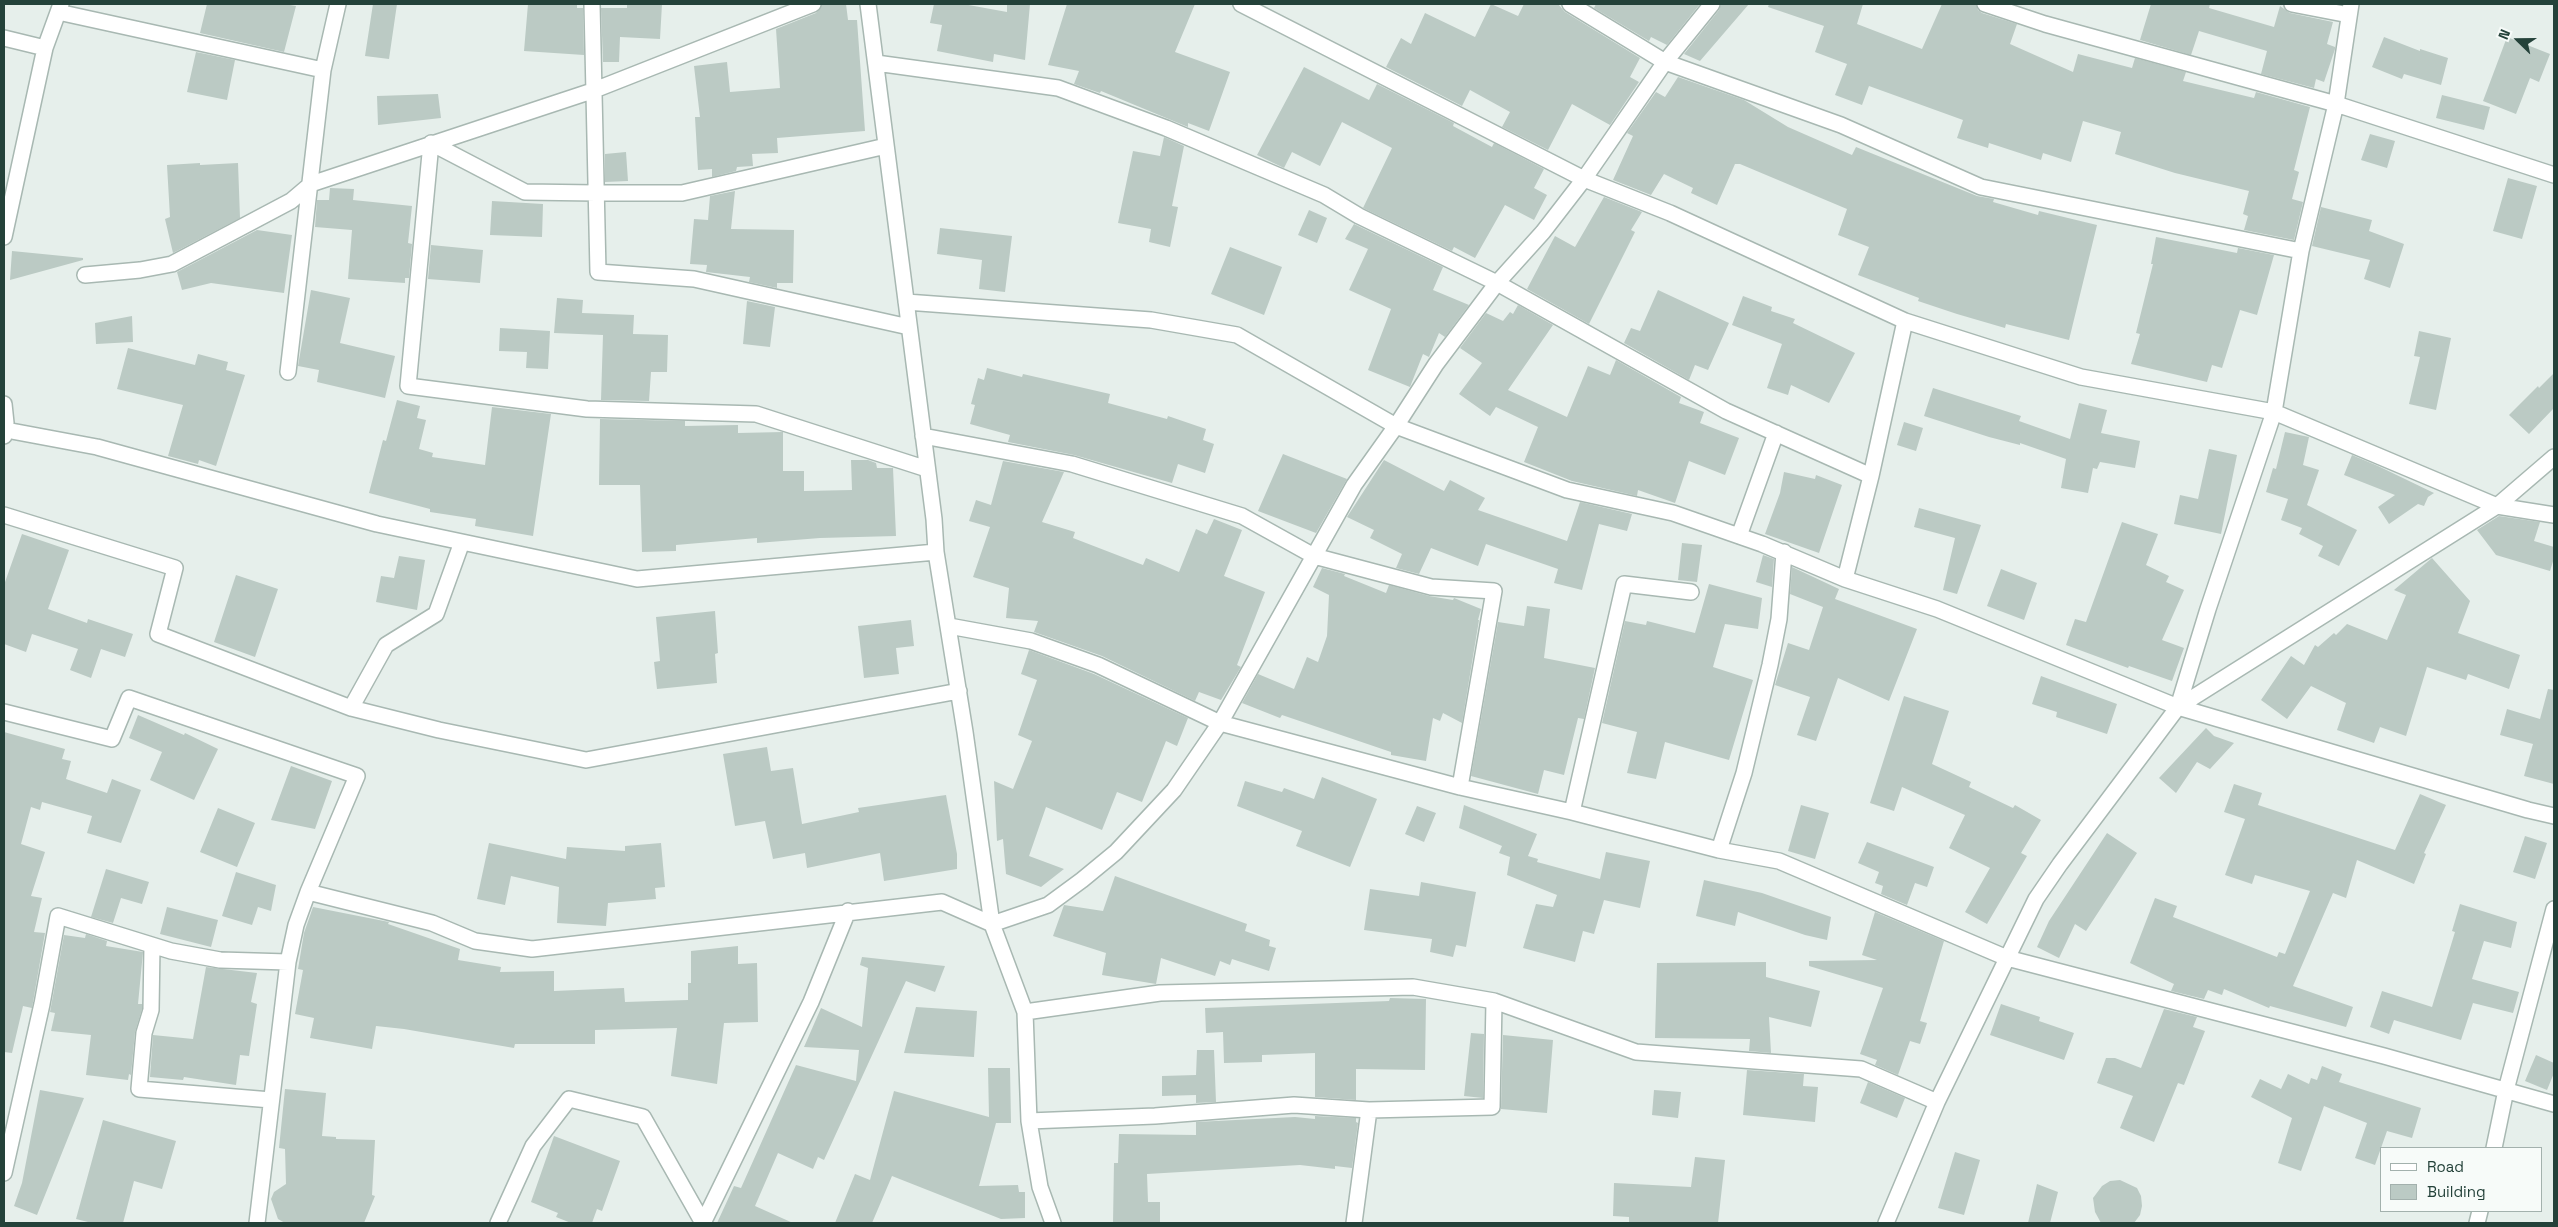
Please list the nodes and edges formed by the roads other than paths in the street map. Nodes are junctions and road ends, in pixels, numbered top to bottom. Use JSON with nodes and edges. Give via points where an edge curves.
{"nodes":[{"id":1,"x":338,"y":4,"type":"edge"},
{"id":2,"x":592,"y":4,"type":"edge"},
{"id":3,"x":813,"y":4,"type":"edge"},
{"id":4,"x":868,"y":4,"type":"edge"},
{"id":5,"x":1241,"y":4,"type":"edge"},
{"id":6,"x":1570,"y":4,"type":"edge"},
{"id":7,"x":1712,"y":4,"type":"edge"},
{"id":8,"x":1985,"y":4,"type":"edge"},
{"id":9,"x":2292,"y":4,"type":"edge"},
{"id":10,"x":59,"y":8,"type":"edge"},
{"id":11,"x":2350,"y":10,"type":"edge"},
{"id":12,"x":4,"y":38,"type":"edge"},
{"id":13,"x":45,"y":48,"type":"junction"},
{"id":14,"x":1665,"y":62,"type":"junction"},
{"id":15,"x":876,"y":63,"type":"junction"},
{"id":16,"x":323,"y":70,"type":"junction"},
{"id":17,"x":592,"y":91,"type":"junction"},
{"id":18,"x":2336,"y":104,"type":"junction"},
{"id":19,"x":431,"y":143,"type":"junction"},
{"id":20,"x":886,"y":146,"type":"junction"},
{"id":21,"x":2554,"y":175,"type":"edge"},
{"id":22,"x":1584,"y":179,"type":"junction"},
{"id":23,"x":311,"y":184,"type":"junction"},
{"id":24,"x":596,"y":194,"type":"junction"},
{"id":25,"x":4,"y":237,"type":"edge"},
{"id":26,"x":2301,"y":251,"type":"junction"},
{"id":27,"x":85,"y":275,"type":"dead end"},
{"id":28,"x":1497,"y":283,"type":"junction"},
{"id":29,"x":906,"y":302,"type":"junction"},
{"id":30,"x":1905,"y":321,"type":"junction"},
{"id":31,"x":909,"y":327,"type":"junction"},
{"id":32,"x":288,"y":372,"type":"dead end"},
{"id":33,"x":4,"y":404,"type":"edge"},
{"id":34,"x":2274,"y":412,"type":"junction"},
{"id":35,"x":1396,"y":426,"type":"junction"},
{"id":36,"x":1776,"y":433,"type":"junction"},
{"id":37,"x":4,"y":436,"type":"edge"},
{"id":38,"x":923,"y":436,"type":"junction"},
{"id":39,"x":2554,"y":457,"type":"edge"},
{"id":40,"x":927,"y":469,"type":"junction"},
{"id":41,"x":1871,"y":476,"type":"junction"},
{"id":42,"x":2497,"y":506,"type":"junction"},
{"id":43,"x":4,"y":515,"type":"edge"},
{"id":44,"x":2554,"y":515,"type":"edge"},
{"id":45,"x":1739,"y":536,"type":"junction"},
{"id":46,"x":462,"y":542,"type":"junction"},
{"id":47,"x":936,"y":552,"type":"junction"},
{"id":48,"x":1784,"y":552,"type":"junction"},
{"id":49,"x":1314,"y":556,"type":"junction"},
{"id":50,"x":1845,"y":579,"type":"junction"},
{"id":51,"x":1692,"y":592,"type":"dead end"},
{"id":52,"x":949,"y":626,"type":"junction"},
{"id":53,"x":959,"y":691,"type":"junction"},
{"id":54,"x":2178,"y":707,"type":"junction"},
{"id":55,"x":351,"y":708,"type":"junction"},
{"id":56,"x":4,"y":712,"type":"edge"},
{"id":57,"x":1220,"y":724,"type":"junction"},
{"id":58,"x":1460,"y":787,"type":"junction"},
{"id":59,"x":1572,"y":812,"type":"junction"},
{"id":60,"x":2554,"y":816,"type":"edge"},
{"id":61,"x":1719,"y":850,"type":"junction"},
{"id":62,"x":308,"y":892,"type":"junction"},
{"id":63,"x":2554,"y":909,"type":"edge"},
{"id":64,"x":848,"y":912,"type":"junction"},
{"id":65,"x":992,"y":924,"type":"junction"},
{"id":66,"x":152,"y":946,"type":"junction"},
{"id":67,"x":2007,"y":958,"type":"junction"},
{"id":68,"x":288,"y":962,"type":"junction"},
{"id":69,"x":1494,"y":1001,"type":"junction"},
{"id":70,"x":1025,"y":1012,"type":"junction"},
{"id":71,"x":2506,"y":1090,"type":"junction"},
{"id":72,"x":271,"y":1100,"type":"junction"},
{"id":73,"x":1937,"y":1102,"type":"junction"},
{"id":74,"x":2554,"y":1104,"type":"edge"},
{"id":75,"x":1369,"y":1110,"type":"junction"},
{"id":76,"x":1029,"y":1121,"type":"junction"},
{"id":77,"x":2494,"y":1147,"type":"edge"},
{"id":78,"x":4,"y":1173,"type":"edge"},
{"id":79,"x":257,"y":1223,"type":"edge"},
{"id":80,"x":498,"y":1223,"type":"edge"},
{"id":81,"x":703,"y":1223,"type":"edge"},
{"id":82,"x":1053,"y":1223,"type":"edge"},
{"id":83,"x":1354,"y":1223,"type":"edge"},
{"id":84,"x":1886,"y":1223,"type":"edge"}],
"edges":[{"from":1,"to":16,"type":"street"},
{"from":2,"to":17,"type":"street"},
{"from":3,"to":17,"type":"street"},
{"from":4,"to":15,"type":"street"},
{"from":5,"to":22,"type":"street"},
{"from":6,"to":14,"type":"street"},
{"from":7,"to":14,"type":"street"},
{"from":8,"to":18,"type":"street","via":[[2045,24]]},
{"from":9,"to":11,"type":"street"},
{"from":10,"to":13,"type":"street"},
{"from":10,"to":16,"type":"street"},
{"from":11,"to":18,"type":"street"},
{"from":12,"to":13,"type":"street"},
{"from":13,"to":25,"type":"street"},
{"from":14,"to":22,"type":"street"},
{"from":14,"to":26,"type":"street","via":[[1841,125],[1981,187]]},
{"from":15,"to":20,"type":"street"},
{"from":15,"to":28,"type":"street","via":[[1058,88],[1166,128],[1324,195],[1359,216]]},
{"from":16,"to":23,"type":"street"},
{"from":17,"to":19,"type":"street"},
{"from":17,"to":24,"type":"street"},
{"from":18,"to":21,"type":"street"},
{"from":18,"to":26,"type":"street"},
{"from":19,"to":23,"type":"street"},
{"from":19,"to":24,"type":"street","via":[[525,192]]},
{"from":19,"to":40,"type":"street","via":[[408,386],[587,409],[756,414]]},
{"from":20,"to":24,"type":"street","via":[[682,193]]},
{"from":20,"to":29,"type":"street"},
{"from":22,"to":28,"type":"street","via":[[1543,232]]},
{"from":22,"to":30,"type":"street","via":[[1670,213]]},
{"from":23,"to":27,"type":"street","via":[[290,201],[172,264]]},
{"from":23,"to":32,"type":"street"},
{"from":24,"to":31,"type":"street","via":[[598,272],[694,279]]},
{"from":26,"to":34,"type":"street"},
{"from":28,"to":35,"type":"street","via":[[1436,364]]},
{"from":28,"to":36,"type":"street","via":[[1726,411]]},
{"from":29,"to":31,"type":"street"},
{"from":29,"to":35,"type":"street","via":[[1151,320],[1237,335]]},
{"from":30,"to":34,"type":"street","via":[[2081,377]]},
{"from":30,"to":41,"type":"street"},
{"from":31,"to":38,"type":"street"},
{"from":33,"to":37,"type":"street"},
{"from":34,"to":42,"type":"street"},
{"from":34,"to":54,"type":"street"},
{"from":35,"to":45,"type":"street","via":[[1567,490],[1673,513]]},
{"from":35,"to":49,"type":"street","via":[[1354,485]]},
{"from":36,"to":41,"type":"street"},
{"from":36,"to":45,"type":"street"},
{"from":37,"to":46,"type":"street","via":[[97,447],[377,524]]},
{"from":38,"to":40,"type":"street"},
{"from":38,"to":49,"type":"street","via":[[1072,464],[1242,516]]},
{"from":39,"to":42,"type":"street"},
{"from":40,"to":47,"type":"street"},
{"from":41,"to":50,"type":"street"},
{"from":42,"to":44,"type":"street"},
{"from":42,"to":54,"type":"street"},
{"from":43,"to":55,"type":"street","via":[[175,568],[158,634]]},
{"from":45,"to":48,"type":"street"},
{"from":46,"to":47,"type":"street","via":[[637,579]]},
{"from":46,"to":55,"type":"street","via":[[436,614],[386,645]]},
{"from":47,"to":52,"type":"street"},
{"from":48,"to":50,"type":"street"},
{"from":48,"to":61,"type":"street","via":[[1779,619],[1770,665],[1744,773]]},
{"from":49,"to":57,"type":"street"},
{"from":49,"to":58,"type":"street","via":[[1431,587],[1494,591]]},
{"from":50,"to":54,"type":"street","via":[[1937,609]]},
{"from":51,"to":59,"type":"street","via":[[1624,584]]},
{"from":52,"to":53,"type":"street"},
{"from":52,"to":57,"type":"street","via":[[1031,641],[1098,665]]},
{"from":53,"to":55,"type":"street","via":[[586,760]]},
{"from":53,"to":65,"type":"street"},
{"from":54,"to":60,"type":"street"},
{"from":54,"to":67,"type":"street","via":[[2055,871],[2036,899]]},
{"from":56,"to":62,"type":"street","via":[[112,739],[129,698],[357,776]]},
{"from":57,"to":58,"type":"street"},
{"from":57,"to":65,"type":"street","via":[[1174,790],[1116,852],[1048,905]]},
{"from":58,"to":59,"type":"street"},
{"from":59,"to":61,"type":"street"},
{"from":61,"to":67,"type":"street","via":[[1780,861]]},
{"from":62,"to":64,"type":"street","via":[[432,923],[475,940],[532,949]]},
{"from":62,"to":68,"type":"street"},
{"from":63,"to":71,"type":"street"},
{"from":64,"to":65,"type":"street","via":[[942,902]]},
{"from":64,"to":81,"type":"street","via":[[811,1002]]},
{"from":65,"to":70,"type":"street"},
{"from":66,"to":68,"type":"street","via":[[220,960]]},
{"from":66,"to":72,"type":"street","via":[[151,1010],[144,1033],[139,1089]]},
{"from":66,"to":78,"type":"street","via":[[58,916]]},
{"from":67,"to":71,"type":"street"},
{"from":67,"to":73,"type":"street"},
{"from":68,"to":72,"type":"street"},
{"from":69,"to":70,"type":"street","via":[[1413,987],[1179,992]]},
{"from":69,"to":73,"type":"street","via":[[1636,1052],[1861,1070]]},
{"from":69,"to":75,"type":"street","via":[[1492,1107]]},
{"from":70,"to":76,"type":"street"},
{"from":71,"to":74,"type":"street"},
{"from":71,"to":77,"type":"street"},
{"from":72,"to":79,"type":"street"},
{"from":73,"to":84,"type":"street"},
{"from":75,"to":76,"type":"street","via":[[1294,1105],[1155,1116]]},
{"from":75,"to":83,"type":"street"},
{"from":76,"to":82,"type":"street","via":[[1040,1187]]},
{"from":80,"to":81,"type":"street","via":[[533,1146],[569,1099],[643,1117]]}]}
